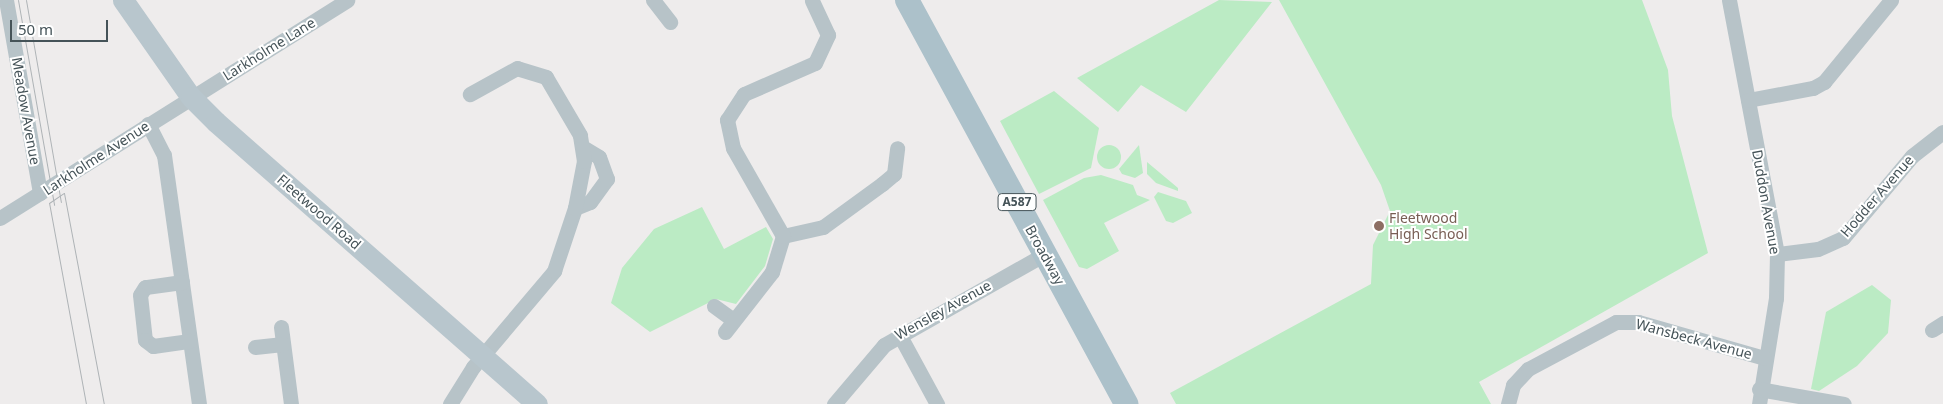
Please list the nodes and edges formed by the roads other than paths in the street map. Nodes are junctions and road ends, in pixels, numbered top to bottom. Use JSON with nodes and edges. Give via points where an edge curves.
{"nodes":[{"id":1,"x":6,"y":0,"type":"edge"},
{"id":2,"x":123,"y":0,"type":"edge"},
{"id":3,"x":347,"y":0,"type":"edge"},
{"id":4,"x":653,"y":0,"type":"edge"},
{"id":5,"x":812,"y":0,"type":"edge"},
{"id":6,"x":907,"y":0,"type":"edge"},
{"id":7,"x":1729,"y":0,"type":"edge"},
{"id":8,"x":1890,"y":0,"type":"edge"},
{"id":9,"x":670,"y":22,"type":"dead end"},
{"id":10,"x":470,"y":94,"type":"dead end"},
{"id":11,"x":191,"y":97,"type":"junction"},
{"id":12,"x":1748,"y":100,"type":"junction"},
{"id":13,"x":148,"y":124,"type":"junction"},
{"id":14,"x":1943,"y":132,"type":"edge"},
{"id":15,"x":584,"y":148,"type":"junction"},
{"id":16,"x":897,"y":148,"type":"dead end"},
{"id":17,"x":40,"y":193,"type":"junction"},
{"id":18,"x":575,"y":208,"type":"junction"},
{"id":19,"x":0,"y":218,"type":"edge"},
{"id":20,"x":783,"y":236,"type":"junction"},
{"id":21,"x":1045,"y":254,"type":"junction"},
{"id":22,"x":1777,"y":254,"type":"junction"},
{"id":23,"x":182,"y":282,"type":"junction"},
{"id":24,"x":714,"y":306,"type":"dead end"},
{"id":25,"x":281,"y":327,"type":"dead end"},
{"id":26,"x":899,"y":334,"type":"junction"},
{"id":27,"x":190,"y":341,"type":"junction"},
{"id":28,"x":283,"y":344,"type":"junction"},
{"id":29,"x":255,"y":347,"type":"dead end"},
{"id":30,"x":483,"y":356,"type":"junction"},
{"id":31,"x":1764,"y":358,"type":"junction"},
{"id":32,"x":1759,"y":397,"type":"edge"},
{"id":33,"x":199,"y":404,"type":"edge"},
{"id":34,"x":291,"y":404,"type":"edge"},
{"id":35,"x":450,"y":404,"type":"edge"},
{"id":36,"x":537,"y":404,"type":"edge"},
{"id":37,"x":834,"y":404,"type":"edge"},
{"id":38,"x":937,"y":404,"type":"edge"},
{"id":39,"x":1126,"y":404,"type":"edge"},
{"id":40,"x":1508,"y":404,"type":"edge"},
{"id":41,"x":1844,"y":404,"type":"edge"}],
"edges":[{"from":1,"to":17,"type":"street","name":"Meadow Avenue"},
{"from":2,"to":11,"type":"street","name":"Fleetwood Road"},
{"from":3,"to":11,"type":"street","name":"Larkholme Lane"},
{"from":4,"to":9,"type":"street"},
{"from":5,"to":20,"type":"street","via":[[828,35],[815,62],[744,94],[727,120],[732,148]]},
{"from":6,"to":21,"type":"main road","name":"Broadway","number":"A587"},
{"from":7,"to":12,"type":"street","name":"Duddon Avenue"},
{"from":8,"to":12,"type":"street","via":[[1824,82],[1813,88]]},
{"from":10,"to":15,"type":"street","via":[[518,68],[531,69],[546,77]]},
{"from":11,"to":13,"type":"street","name":"Larkholme Avenue"},
{"from":11,"to":30,"type":"street","name":"Fleetwood Road"},
{"from":12,"to":22,"type":"street","name":"Duddon Avenue"},
{"from":13,"to":17,"type":"street","name":"Larkholme Avenue"},
{"from":13,"to":23,"type":"street","via":[[164,155]]},
{"from":14,"to":22,"type":"street","name":"Hodder Avenue","via":[[1912,156],[1843,238],[1818,249]]},
{"from":15,"to":18,"type":"street"},
{"from":15,"to":18,"type":"street","via":[[599,157],[606,179],[590,202]]},
{"from":16,"to":20,"type":"street","via":[[901,177],[824,228]]},
{"from":17,"to":19,"type":"street","name":"Larkholme Avenue"},
{"from":18,"to":30,"type":"street","via":[[554,271]]},
{"from":20,"to":24,"type":"street","via":[[772,272],[729,326]]},
{"from":21,"to":26,"type":"street","name":"Wensley Avenue"},
{"from":21,"to":39,"type":"main road","name":"Broadway","number":"A587"},
{"from":22,"to":31,"type":"street","name":"Duddon Avenue","via":[[1776,298]]},
{"from":23,"to":27,"type":"street"},
{"from":23,"to":27,"type":"street","via":[[145,287],[140,295],[146,340],[153,346]]},
{"from":25,"to":28,"type":"street"},
{"from":26,"to":37,"type":"street","name":"Wensley Avenue","via":[[884,345]]},
{"from":26,"to":38,"type":"street"},
{"from":27,"to":33,"type":"street"},
{"from":28,"to":29,"type":"street"},
{"from":28,"to":34,"type":"street"},
{"from":30,"to":35,"type":"street"},
{"from":30,"to":36,"type":"street","name":"Fleetwood Road"},
{"from":31,"to":32,"type":"street","name":"Duddon Avenue"},
{"from":31,"to":40,"type":"street","name":"Wansbeck Avenue","via":[[1638,322],[1616,322],[1528,369],[1513,385]]},
{"from":32,"to":41,"type":"street"}]}
